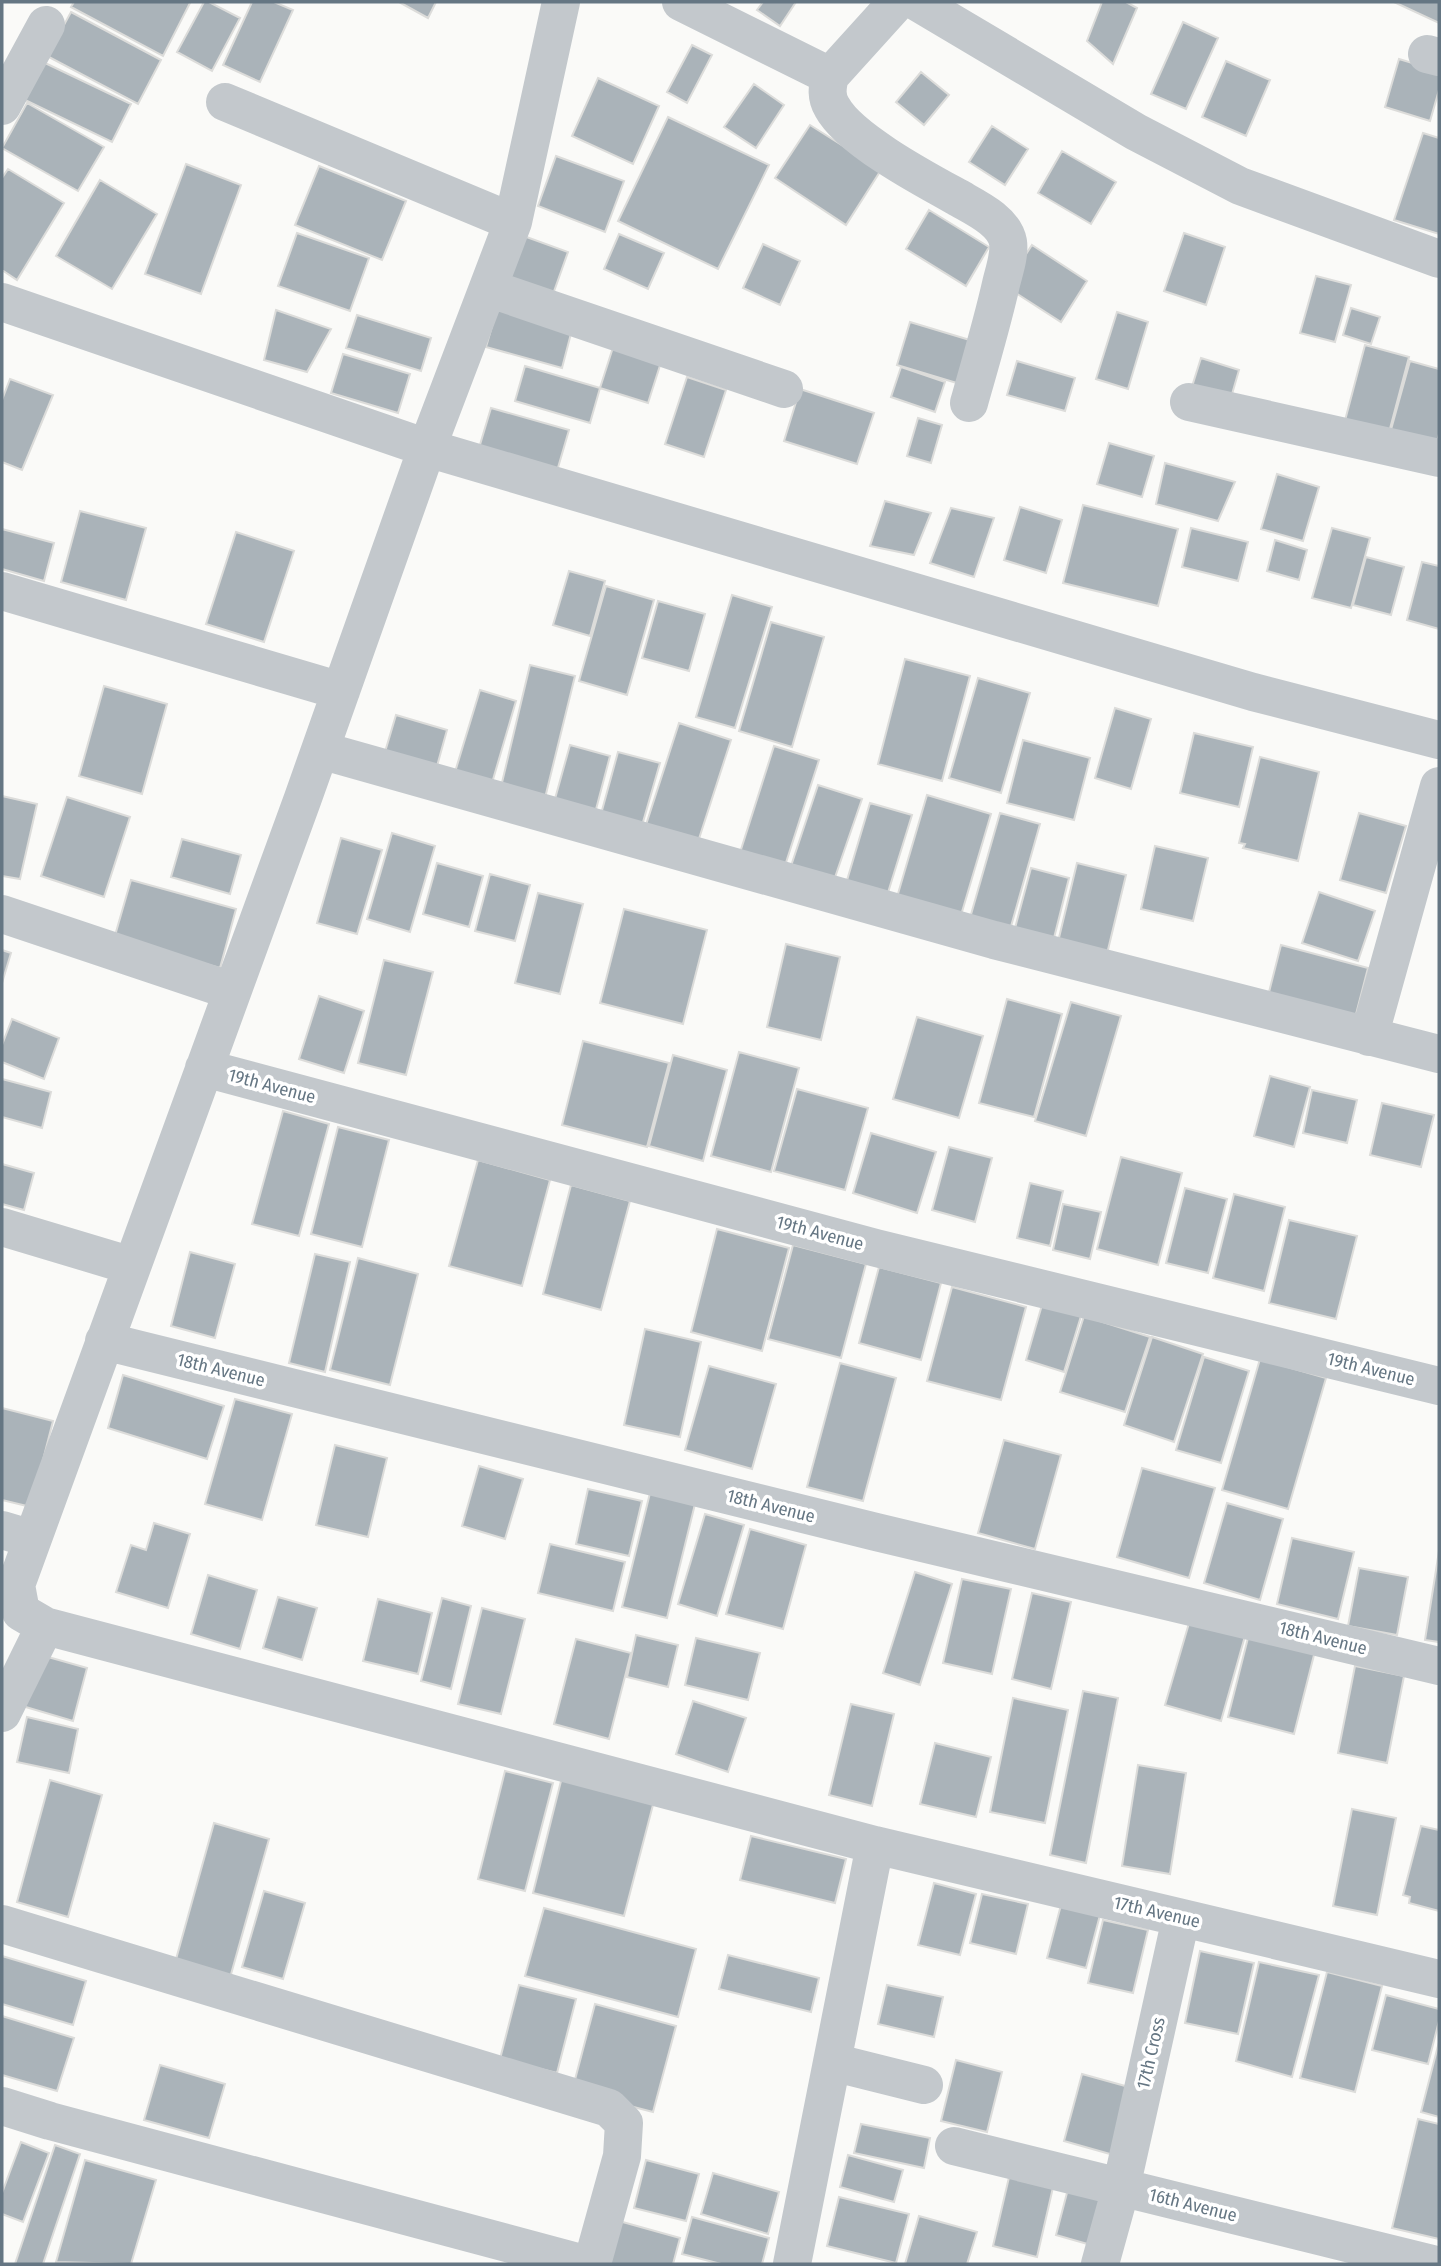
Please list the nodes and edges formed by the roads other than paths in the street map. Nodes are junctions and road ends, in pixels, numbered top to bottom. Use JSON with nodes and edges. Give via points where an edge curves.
{"nodes":[{"id":1,"x":561,"y":2,"type":"edge"},
{"id":2,"x":681,"y":2,"type":"edge"},
{"id":3,"x":897,"y":2,"type":"edge"},
{"id":4,"x":917,"y":2,"type":"edge"},
{"id":5,"x":46,"y":24,"type":"dead end"},
{"id":6,"x":830,"y":76,"type":"junction"},
{"id":7,"x":225,"y":102,"type":"dead end"},
{"id":8,"x":2,"y":106,"type":"edge"},
{"id":9,"x":513,"y":222,"type":"junction"},
{"id":10,"x":1439,"y":259,"type":"edge"},
{"id":11,"x":488,"y":288,"type":"junction"},
{"id":12,"x":2,"y":302,"type":"edge"},
{"id":13,"x":784,"y":389,"type":"dead end"},
{"id":14,"x":1189,"y":402,"type":"dead end"},
{"id":15,"x":969,"y":403,"type":"dead end"},
{"id":16,"x":427,"y":448,"type":"junction"},
{"id":17,"x":1439,"y":458,"type":"edge"},
{"id":18,"x":2,"y":591,"type":"edge"},
{"id":19,"x":341,"y":691,"type":"junction"},
{"id":20,"x":1439,"y":740,"type":"edge"},
{"id":21,"x":320,"y":750,"type":"junction"},
{"id":22,"x":1439,"y":786,"type":"edge"},
{"id":23,"x":2,"y":914,"type":"edge"},
{"id":24,"x":232,"y":992,"type":"junction"},
{"id":25,"x":1369,"y":1037,"type":"junction"},
{"id":26,"x":1439,"y":1054,"type":"edge"},
{"id":27,"x":204,"y":1068,"type":"junction"},
{"id":28,"x":2,"y":1227,"type":"edge"},
{"id":29,"x":132,"y":1266,"type":"junction"},
{"id":30,"x":104,"y":1341,"type":"junction"},
{"id":31,"x":1439,"y":1386,"type":"edge"},
{"id":32,"x":17,"y":1535,"type":"edge"},
{"id":33,"x":45,"y":1626,"type":"junction"},
{"id":34,"x":1439,"y":1666,"type":"edge"},
{"id":35,"x":2,"y":1713,"type":"edge"},
{"id":36,"x":876,"y":1845,"type":"junction"},
{"id":37,"x":1181,"y":1918,"type":"junction"},
{"id":38,"x":2,"y":1924,"type":"edge"},
{"id":39,"x":1439,"y":1979,"type":"edge"},
{"id":40,"x":832,"y":2062,"type":"junction"},
{"id":41,"x":924,"y":2085,"type":"dead end"},
{"id":42,"x":2,"y":2106,"type":"edge"},
{"id":43,"x":954,"y":2146,"type":"dead end"},
{"id":44,"x":1121,"y":2188,"type":"junction"},
{"id":45,"x":585,"y":2264,"type":"edge"},
{"id":46,"x":592,"y":2264,"type":"edge"},
{"id":47,"x":792,"y":2264,"type":"edge"},
{"id":48,"x":1100,"y":2264,"type":"edge"},
{"id":49,"x":1432,"y":2264,"type":"edge"}],
"edges":[{"from":1,"to":9,"type":"street"},
{"from":2,"to":6,"type":"street"},
{"from":3,"to":6,"type":"street"},
{"from":4,"to":10,"type":"street","via":[[1136,131],[1240,186]]},
{"from":5,"to":8,"type":"street"},
{"from":6,"to":15,"type":"street","via":[[826,90],[830,105],[854,132],[982,211],[1007,238],[1009,251],[998,299]]},
{"from":7,"to":9,"type":"street"},
{"from":9,"to":11,"type":"street"},
{"from":11,"to":13,"type":"street"},
{"from":11,"to":16,"type":"street"},
{"from":12,"to":16,"type":"street"},
{"from":14,"to":17,"type":"street"},
{"from":16,"to":19,"type":"street"},
{"from":16,"to":20,"type":"street","via":[[1253,692]]},
{"from":18,"to":19,"type":"street"},
{"from":19,"to":21,"type":"street"},
{"from":21,"to":24,"type":"street"},
{"from":21,"to":25,"type":"street","via":[[994,940]]},
{"from":22,"to":25,"type":"street"},
{"from":23,"to":24,"type":"street"},
{"from":24,"to":27,"type":"street"},
{"from":25,"to":26,"type":"street"},
{"from":27,"to":29,"type":"street"},
{"from":27,"to":31,"type":"street","name":"19th Avenue","via":[[876,1248]]},
{"from":28,"to":29,"type":"street"},
{"from":29,"to":30,"type":"street"},
{"from":30,"to":32,"type":"street"},
{"from":30,"to":34,"type":"street","name":"18th Avenue"},
{"from":32,"to":33,"type":"street","via":[[16,1585],[21,1612]]},
{"from":33,"to":35,"type":"street"},
{"from":33,"to":36,"type":"street","name":"17th Avenue"},
{"from":36,"to":37,"type":"street","name":"17th Avenue"},
{"from":36,"to":40,"type":"street"},
{"from":37,"to":39,"type":"street","name":"17th Avenue"},
{"from":37,"to":44,"type":"street","name":"17th Cross"},
{"from":38,"to":46,"type":"street","via":[[609,2108],[624,2123],[622,2156]]},
{"from":40,"to":41,"type":"street"},
{"from":40,"to":47,"type":"street"},
{"from":42,"to":45,"type":"street"},
{"from":43,"to":44,"type":"street","name":"16th Avenue"},
{"from":44,"to":48,"type":"street","name":"17th Cross"},
{"from":44,"to":49,"type":"street","name":"16th Avenue"}]}
